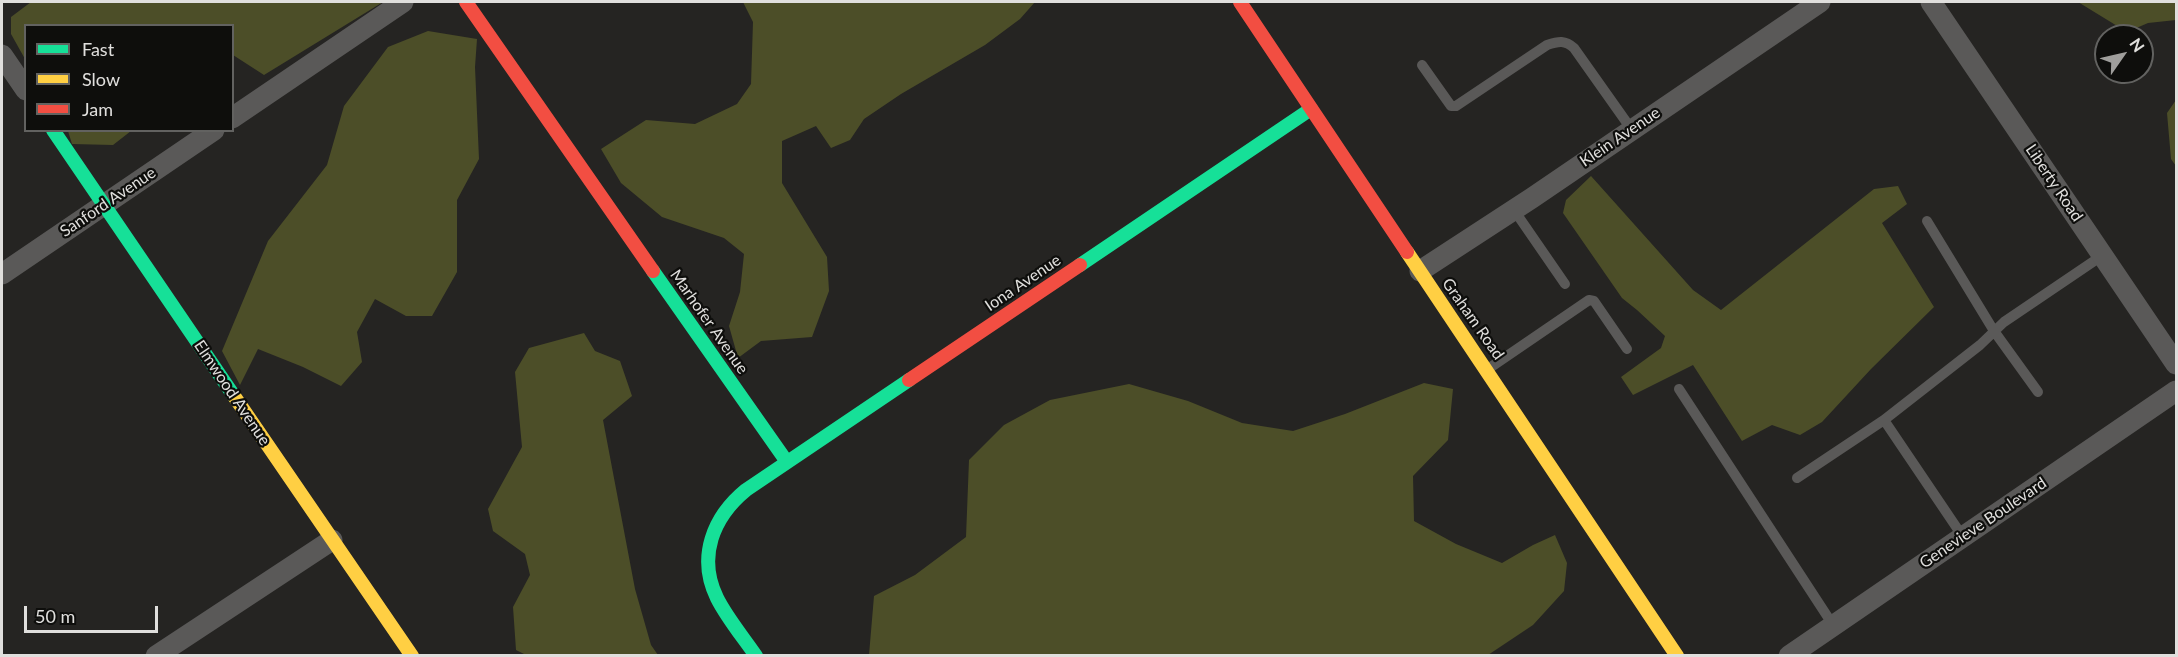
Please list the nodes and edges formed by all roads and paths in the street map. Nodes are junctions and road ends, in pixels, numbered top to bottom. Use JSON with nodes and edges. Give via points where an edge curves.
{"nodes":[{"id":1,"x":402,"y":2,"type":"edge"},
{"id":2,"x":466,"y":2,"type":"edge"},
{"id":3,"x":1820,"y":2,"type":"edge"},
{"id":4,"x":1931,"y":2,"type":"edge"},
{"id":5,"x":1247,"y":4,"type":"edge"},
{"id":6,"x":2,"y":55,"type":"edge"},
{"id":7,"x":1422,"y":65,"type":"dead end"},
{"id":8,"x":24,"y":87,"type":"edge"},
{"id":9,"x":1311,"y":109,"type":"junction"},
{"id":10,"x":234,"y":117,"type":"edge"},
{"id":11,"x":1632,"y":130,"type":"junction"},
{"id":12,"x":54,"y":132,"type":"edge"},
{"id":13,"x":211,"y":132,"type":"edge"},
{"id":14,"x":103,"y":204,"type":"junction"},
{"id":15,"x":1514,"y":210,"type":"junction"},
{"id":16,"x":1927,"y":221,"type":"dead end"},
{"id":17,"x":2103,"y":255,"type":"junction"},
{"id":18,"x":1420,"y":271,"type":"junction"},
{"id":19,"x":2,"y":274,"type":"edge"},
{"id":20,"x":1565,"y":284,"type":"dead end"},
{"id":21,"x":1994,"y":331,"type":"junction"},
{"id":22,"x":1627,"y":349,"type":"dead end"},
{"id":23,"x":2176,"y":364,"type":"edge"},
{"id":24,"x":1488,"y":370,"type":"junction"},
{"id":25,"x":1679,"y":389,"type":"dead end"},
{"id":26,"x":2176,"y":391,"type":"edge"},
{"id":27,"x":2038,"y":392,"type":"dead end"},
{"id":28,"x":1884,"y":420,"type":"junction"},
{"id":29,"x":787,"y":462,"type":"junction"},
{"id":30,"x":1797,"y":478,"type":"dead end"},
{"id":31,"x":1963,"y":537,"type":"junction"},
{"id":32,"x":332,"y":540,"type":"junction"},
{"id":33,"x":1833,"y":625,"type":"junction"},
{"id":34,"x":156,"y":656,"type":"edge"},
{"id":35,"x":412,"y":656,"type":"edge"},
{"id":36,"x":756,"y":656,"type":"edge"},
{"id":37,"x":1677,"y":656,"type":"edge"},
{"id":38,"x":1789,"y":656,"type":"edge"}],
"edges":[{"from":1,"to":10,"type":"street"},
{"from":2,"to":29,"type":"street","name":"Marhofer Avenue"},
{"from":3,"to":11,"type":"street","name":"Klein Avenue"},
{"from":4,"to":17,"type":"street","name":"Liberty Road"},
{"from":5,"to":9,"type":"street","name":"Graham Road"},
{"from":6,"to":8,"type":"street"},
{"from":7,"to":11,"type":"lane","via":[[1451,106],[1456,106],[1547,45],[1567,42]]},
{"from":9,"to":18,"type":"street","name":"Graham Road"},
{"from":9,"to":29,"type":"street","name":"Iona Avenue"},
{"from":11,"to":15,"type":"street","name":"Klein Avenue"},
{"from":12,"to":14,"type":"street","name":"Elmwood Avenue"},
{"from":13,"to":14,"type":"street","name":"Sanford Avenue"},
{"from":14,"to":19,"type":"street","name":"Sanford Avenue"},
{"from":14,"to":32,"type":"street","name":"Elmwood Avenue"},
{"from":15,"to":18,"type":"street","name":"Klein Avenue"},
{"from":15,"to":20,"type":"lane"},
{"from":16,"to":21,"type":"lane"},
{"from":17,"to":21,"type":"lane"},
{"from":17,"to":23,"type":"street","name":"Liberty Road"},
{"from":18,"to":24,"type":"street","name":"Graham Road"},
{"from":21,"to":27,"type":"lane"},
{"from":21,"to":28,"type":"lane"},
{"from":22,"to":24,"type":"lane","via":[[1589,300]]},
{"from":24,"to":37,"type":"street","name":"Graham Road"},
{"from":25,"to":33,"type":"lane"},
{"from":26,"to":31,"type":"street","name":"Genevieve Boulevard"},
{"from":28,"to":30,"type":"lane"},
{"from":28,"to":31,"type":"lane"},
{"from":29,"to":36,"type":"street","via":[[725,510],[714,529],[708,555],[709,577],[718,598]]},
{"from":31,"to":33,"type":"street","name":"Genevieve Boulevard"},
{"from":32,"to":34,"type":"street"},
{"from":32,"to":35,"type":"street","name":"Elmwood Avenue"},
{"from":33,"to":38,"type":"street","name":"Genevieve Boulevard"}]}
